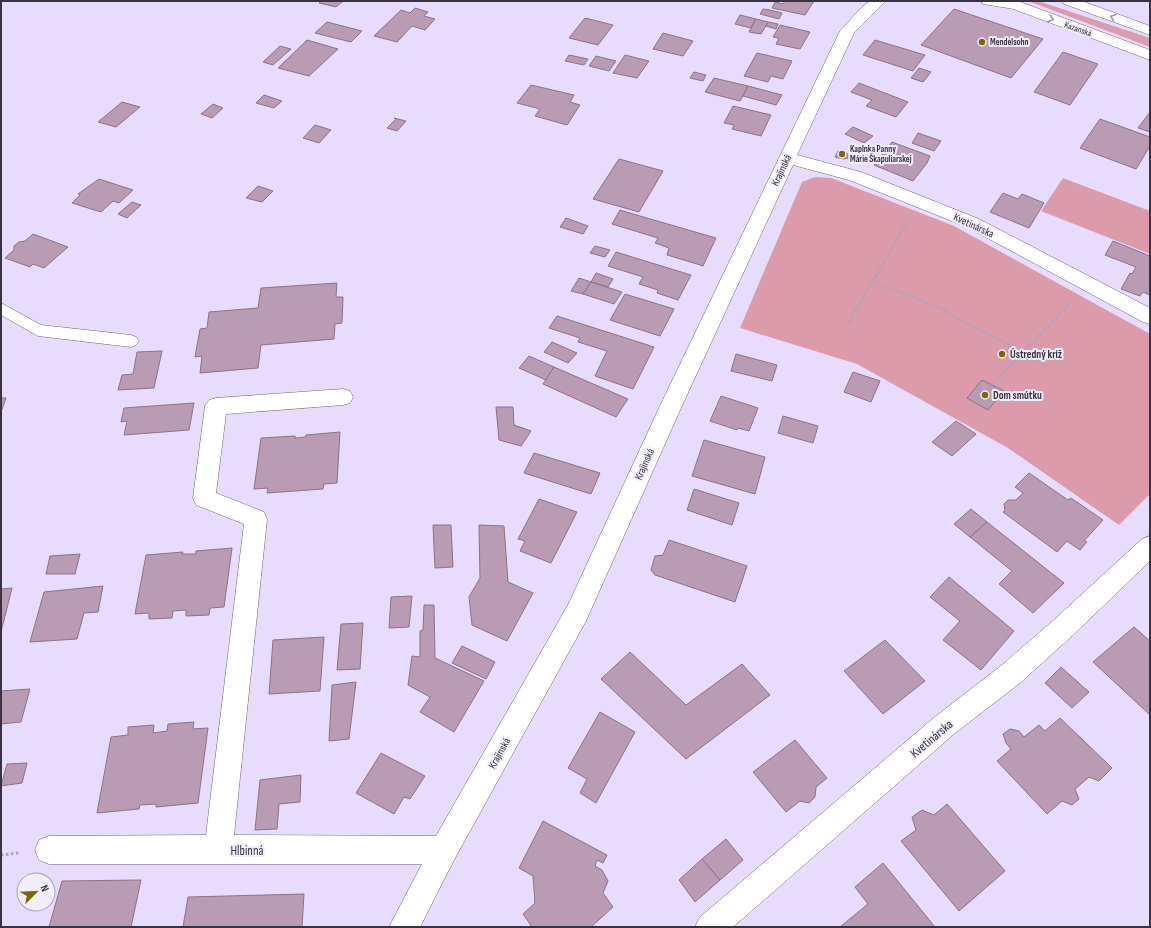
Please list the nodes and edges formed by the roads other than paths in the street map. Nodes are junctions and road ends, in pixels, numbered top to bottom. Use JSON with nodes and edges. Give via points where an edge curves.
{"nodes":[{"id":1,"x":879,"y":1,"type":"edge"},
{"id":2,"x":988,"y":1,"type":"edge"},
{"id":3,"x":1069,"y":1,"type":"edge"},
{"id":4,"x":1010,"y":3,"type":"edge"},
{"id":5,"x":1150,"y":31,"type":"edge"},
{"id":6,"x":1150,"y":55,"type":"edge"},
{"id":7,"x":787,"y":158,"type":"junction"},
{"id":8,"x":1,"y":308,"type":"edge"},
{"id":9,"x":1150,"y":317,"type":"edge"},
{"id":10,"x":131,"y":341,"type":"dead end"},
{"id":11,"x":343,"y":397,"type":"dead end"},
{"id":12,"x":1150,"y":546,"type":"edge"},
{"id":13,"x":49,"y":850,"type":"dead end"},
{"id":14,"x":218,"y":850,"type":"junction"},
{"id":15,"x":444,"y":850,"type":"junction"},
{"id":16,"x":404,"y":927,"type":"edge"},
{"id":17,"x":710,"y":927,"type":"edge"}],
"edges":[{"from":1,"to":7,"type":"street","name":"Krajinská","via":[[847,31]]},
{"from":2,"to":4,"type":"street","name":"Kazanská"},
{"from":5,"to":3,"type":"street","one_way":true},
{"from":4,"to":6,"type":"street","name":"Kazanská","one_way":true},
{"from":7,"to":9,"type":"street","name":"Kvetinárska","via":[[855,176],[973,223]]},
{"from":7,"to":15,"type":"street","name":"Krajinská","via":[[577,613]]},
{"from":8,"to":10,"type":"lane","via":[[38,330]]},
{"from":11,"to":14,"type":"street","via":[[216,406],[204,498],[256,519]]},
{"from":12,"to":17,"type":"street","name":"Kvetinárska","via":[[1011,674],[945,725]]},
{"from":13,"to":14,"type":"street","name":"Hlbinná"},
{"from":14,"to":15,"type":"street","name":"Hlbinná"},
{"from":15,"to":16,"type":"street","name":"Krajinská"}]}
